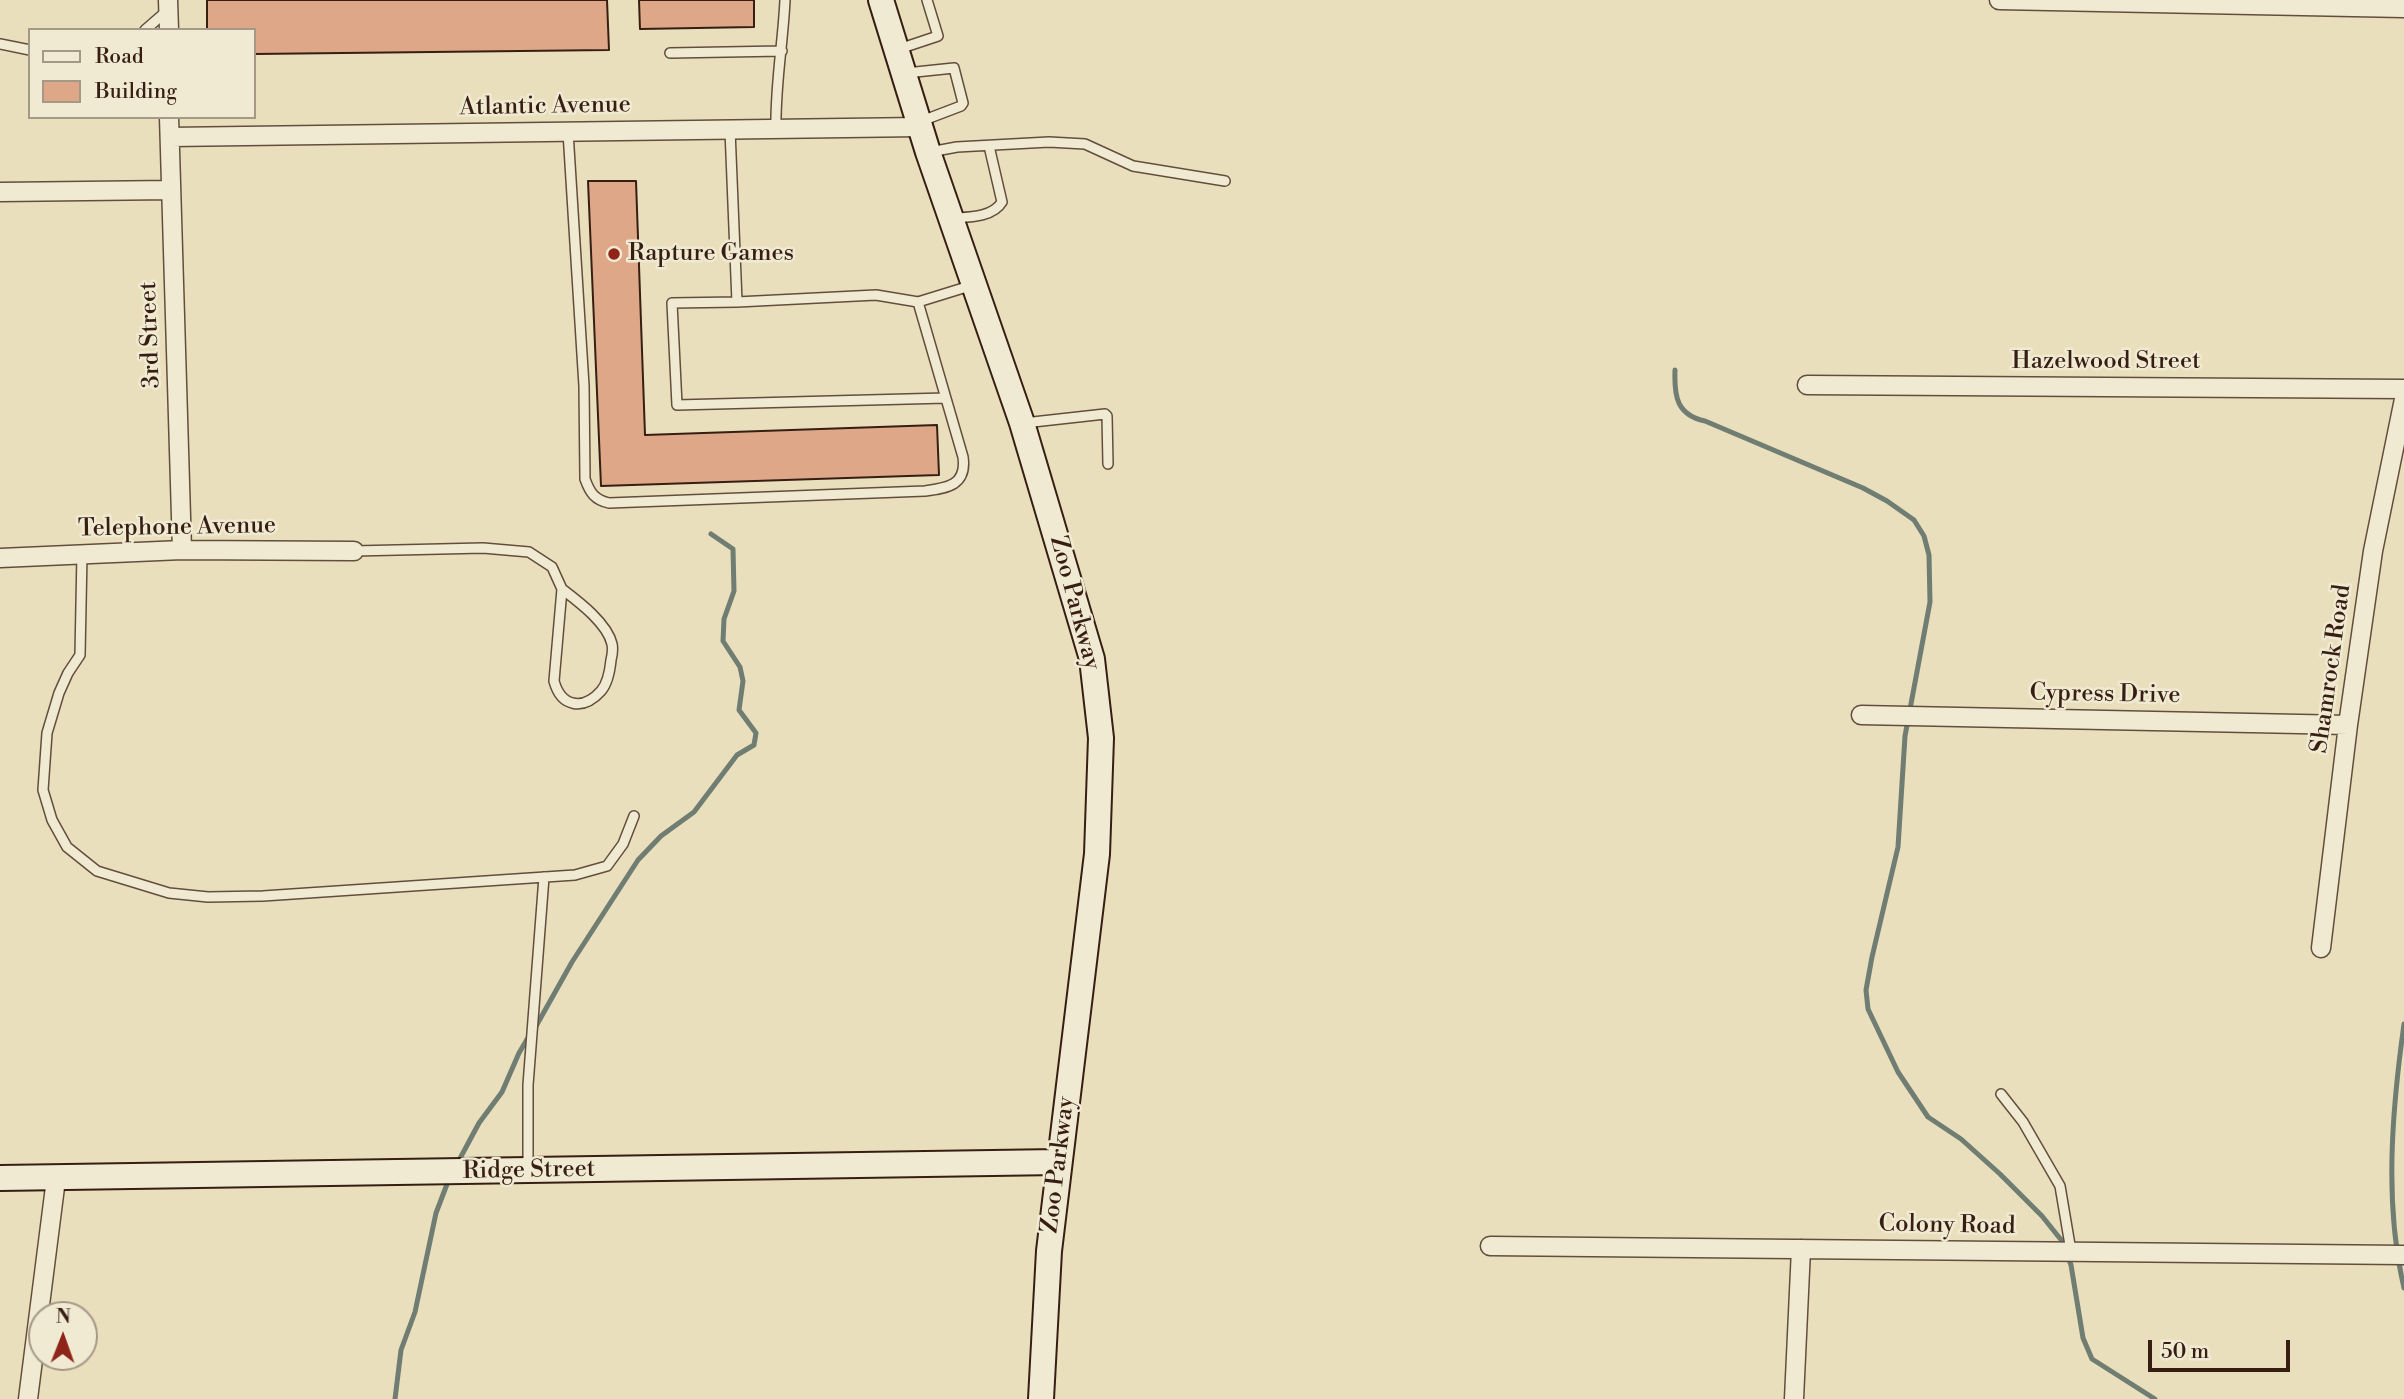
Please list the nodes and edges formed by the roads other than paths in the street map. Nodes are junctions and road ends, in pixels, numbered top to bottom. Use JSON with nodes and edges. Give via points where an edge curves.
{"nodes":[{"id":1,"x":785,"y":0,"type":"edge"},
{"id":2,"x":881,"y":0,"type":"edge"},
{"id":3,"x":928,"y":0,"type":"edge"},
{"id":4,"x":1999,"y":0,"type":"edge"},
{"id":5,"x":168,"y":5,"type":"edge"},
{"id":6,"x":2404,"y":8,"type":"edge"},
{"id":7,"x":147,"y":28,"type":"edge"},
{"id":8,"x":169,"y":28,"type":"edge"},
{"id":9,"x":0,"y":44,"type":"edge"},
{"id":10,"x":28,"y":50,"type":"edge"},
{"id":11,"x":782,"y":51,"type":"junction"},
{"id":12,"x":670,"y":53,"type":"dead end"},
{"id":13,"x":901,"y":61,"type":"junction"},
{"id":14,"x":169,"y":119,"type":"edge"},
{"id":15,"x":919,"y":125,"type":"junction"},
{"id":16,"x":776,"y":129,"type":"junction"},
{"id":17,"x":730,"y":130,"type":"junction"},
{"id":18,"x":568,"y":132,"type":"junction"},
{"id":19,"x":170,"y":137,"type":"junction"},
{"id":20,"x":989,"y":146,"type":"junction"},
{"id":21,"x":928,"y":152,"type":"junction"},
{"id":22,"x":1225,"y":181,"type":"dead end"},
{"id":23,"x":170,"y":190,"type":"junction"},
{"id":24,"x":0,"y":192,"type":"edge"},
{"id":25,"x":952,"y":218,"type":"junction"},
{"id":26,"x":973,"y":285,"type":"junction"},
{"id":27,"x":737,"y":302,"type":"junction"},
{"id":28,"x":918,"y":302,"type":"junction"},
{"id":29,"x":1807,"y":384,"type":"dead end"},
{"id":30,"x":2404,"y":389,"type":"edge"},
{"id":31,"x":946,"y":398,"type":"junction"},
{"id":32,"x":2404,"y":399,"type":"edge"},
{"id":33,"x":1023,"y":424,"type":"junction"},
{"id":34,"x":1108,"y":464,"type":"dead end"},
{"id":35,"x":182,"y":551,"type":"junction"},
{"id":36,"x":354,"y":551,"type":"joint"},
{"id":37,"x":82,"y":554,"type":"junction"},
{"id":38,"x":0,"y":558,"type":"edge"},
{"id":39,"x":562,"y":589,"type":"junction"},
{"id":40,"x":1861,"y":715,"type":"dead end"},
{"id":41,"x":2348,"y":725,"type":"junction"},
{"id":42,"x":634,"y":816,"type":"dead end"},
{"id":43,"x":544,"y":877,"type":"junction"},
{"id":44,"x":2321,"y":948,"type":"dead end"},
{"id":45,"x":2001,"y":1094,"type":"dead end"},
{"id":46,"x":1058,"y":1162,"type":"junction"},
{"id":47,"x":528,"y":1171,"type":"junction"},
{"id":48,"x":0,"y":1178,"type":"edge"},
{"id":49,"x":56,"y":1178,"type":"junction"},
{"id":50,"x":1490,"y":1246,"type":"dead end"},
{"id":51,"x":1801,"y":1249,"type":"junction"},
{"id":52,"x":2071,"y":1251,"type":"junction"},
{"id":53,"x":2404,"y":1255,"type":"edge"},
{"id":54,"x":28,"y":1399,"type":"edge"},
{"id":55,"x":1041,"y":1399,"type":"edge"},
{"id":56,"x":1794,"y":1399,"type":"edge"}],
"edges":[{"from":1,"to":11,"type":"lane"},
{"from":2,"to":13,"type":"main road","name":"Zoo Parkway"},
{"from":3,"to":13,"type":"lane","via":[[938,36]]},
{"from":4,"to":6,"type":"street"},
{"from":5,"to":7,"type":"lane"},
{"from":5,"to":8,"type":"street"},
{"from":9,"to":10,"type":"lane"},
{"from":11,"to":12,"type":"lane"},
{"from":11,"to":16,"type":"lane"},
{"from":13,"to":15,"type":"main road","name":"Zoo Parkway"},
{"from":13,"to":15,"type":"lane","via":[[954,68],[961,106]]},
{"from":14,"to":19,"type":"street","name":"3rd Street"},
{"from":15,"to":16,"type":"street","name":"Atlantic Avenue"},
{"from":15,"to":21,"type":"main road","name":"Zoo Parkway"},
{"from":16,"to":17,"type":"street","name":"Atlantic Avenue"},
{"from":17,"to":18,"type":"street","name":"Atlantic Avenue"},
{"from":17,"to":27,"type":"lane"},
{"from":18,"to":19,"type":"street","name":"Atlantic Avenue"},
{"from":18,"to":31,"type":"lane","via":[[584,386],[585,479],[597,500],[942,488],[965,470]]},
{"from":19,"to":23,"type":"street","name":"3rd Street"},
{"from":20,"to":21,"type":"lane"},
{"from":20,"to":22,"type":"lane","via":[[1085,144],[1133,166]]},
{"from":20,"to":25,"type":"lane","via":[[1002,202],[999,208]]},
{"from":21,"to":25,"type":"main road","name":"Zoo Parkway"},
{"from":23,"to":24,"type":"street"},
{"from":23,"to":35,"type":"street","name":"3rd Street"},
{"from":25,"to":26,"type":"main road","name":"Zoo Parkway"},
{"from":26,"to":28,"type":"lane"},
{"from":26,"to":33,"type":"main road","name":"Zoo Parkway"},
{"from":27,"to":28,"type":"lane","via":[[876,295]]},
{"from":27,"to":31,"type":"lane","via":[[672,303],[677,405]]},
{"from":28,"to":31,"type":"lane"},
{"from":29,"to":30,"type":"street","name":"Hazelwood Street"},
{"from":32,"to":41,"type":"street","name":"Shamrock Road","via":[[2373,551]]},
{"from":33,"to":34,"type":"lane","via":[[1105,414]]},
{"from":33,"to":46,"type":"main road","name":"Zoo Parkway","via":[[1092,659],[1101,738],[1097,854]]},
{"from":35,"to":36,"type":"street","name":"Telephone Avenue"},
{"from":35,"to":37,"type":"street","name":"Telephone Avenue"},
{"from":36,"to":39,"type":"lane","via":[[529,551],[552,567]]},
{"from":37,"to":38,"type":"street","name":"Telephone Avenue"},
{"from":37,"to":43,"type":"lane","via":[[79,656],[59,693],[47,733],[43,790],[67,847],[97,871],[169,893],[208,897]]},
{"from":39,"to":39,"type":"lane","via":[[554,681],[558,694],[570,703],[584,704],[602,690],[613,645],[595,616]]},
{"from":40,"to":41,"type":"street","name":"Cypress Drive"},
{"from":41,"to":44,"type":"street","name":"Shamrock Road"},
{"from":42,"to":43,"type":"lane","via":[[623,844],[607,866]]},
{"from":43,"to":47,"type":"lane","via":[[528,1085]]},
{"from":45,"to":52,"type":"lane","via":[[2060,1186]]},
{"from":46,"to":47,"type":"main road","name":"Ridge Street"},
{"from":46,"to":55,"type":"main road","name":"Zoo Parkway"},
{"from":47,"to":49,"type":"main road","name":"Ridge Street"},
{"from":48,"to":49,"type":"main road","name":"Ridge Street"},
{"from":49,"to":54,"type":"street"},
{"from":50,"to":51,"type":"street","name":"Colony Road"},
{"from":51,"to":52,"type":"street","name":"Colony Road"},
{"from":51,"to":56,"type":"street"},
{"from":52,"to":53,"type":"street","name":"Colony Road"}]}
